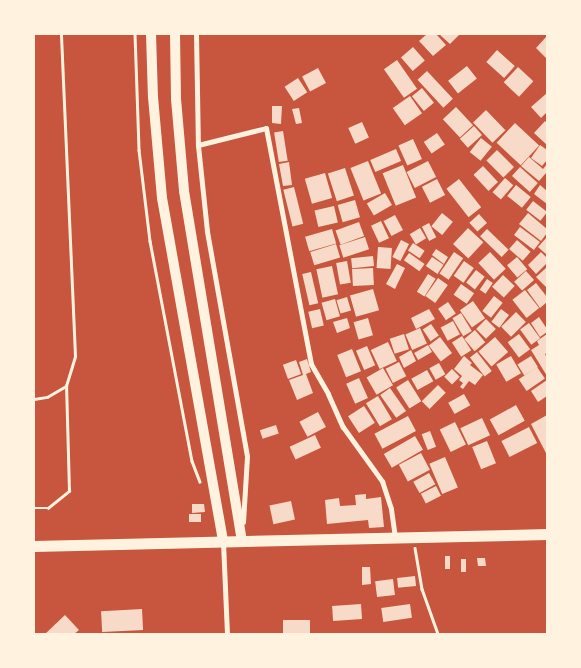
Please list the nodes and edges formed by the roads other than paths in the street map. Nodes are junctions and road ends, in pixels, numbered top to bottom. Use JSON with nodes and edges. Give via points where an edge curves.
{"nodes":[{"id":1,"x":151,"y":34,"type":"edge"},
{"id":2,"x":175,"y":34,"type":"edge"},
{"id":3,"x":196,"y":34,"type":"edge"},
{"id":4,"x":198,"y":145,"type":"junction"},
{"id":5,"x":547,"y":534,"type":"edge"},
{"id":6,"x":396,"y":537,"type":"junction"},
{"id":7,"x":242,"y":541,"type":"junction"},
{"id":8,"x":223,"y":542,"type":"junction"},
{"id":9,"x":34,"y":546,"type":"edge"},
{"id":10,"x":227,"y":634,"type":"edge"}],
"edges":[{"from":1,"to":8,"type":"main road","via":[[153,106],[162,198]]},
{"from":2,"to":7,"type":"main road","via":[[176,99],[184,191]]},
{"from":3,"to":4,"type":"street"},
{"from":4,"to":6,"type":"street","via":[[266,128],[311,364],[343,426],[382,481]]},
{"from":4,"to":7,"type":"street","via":[[206,231],[246,456]]},
{"from":5,"to":6,"type":"main road"},
{"from":6,"to":7,"type":"main road"},
{"from":7,"to":8,"type":"main road"},
{"from":8,"to":9,"type":"main road"},
{"from":8,"to":10,"type":"street"}]}
